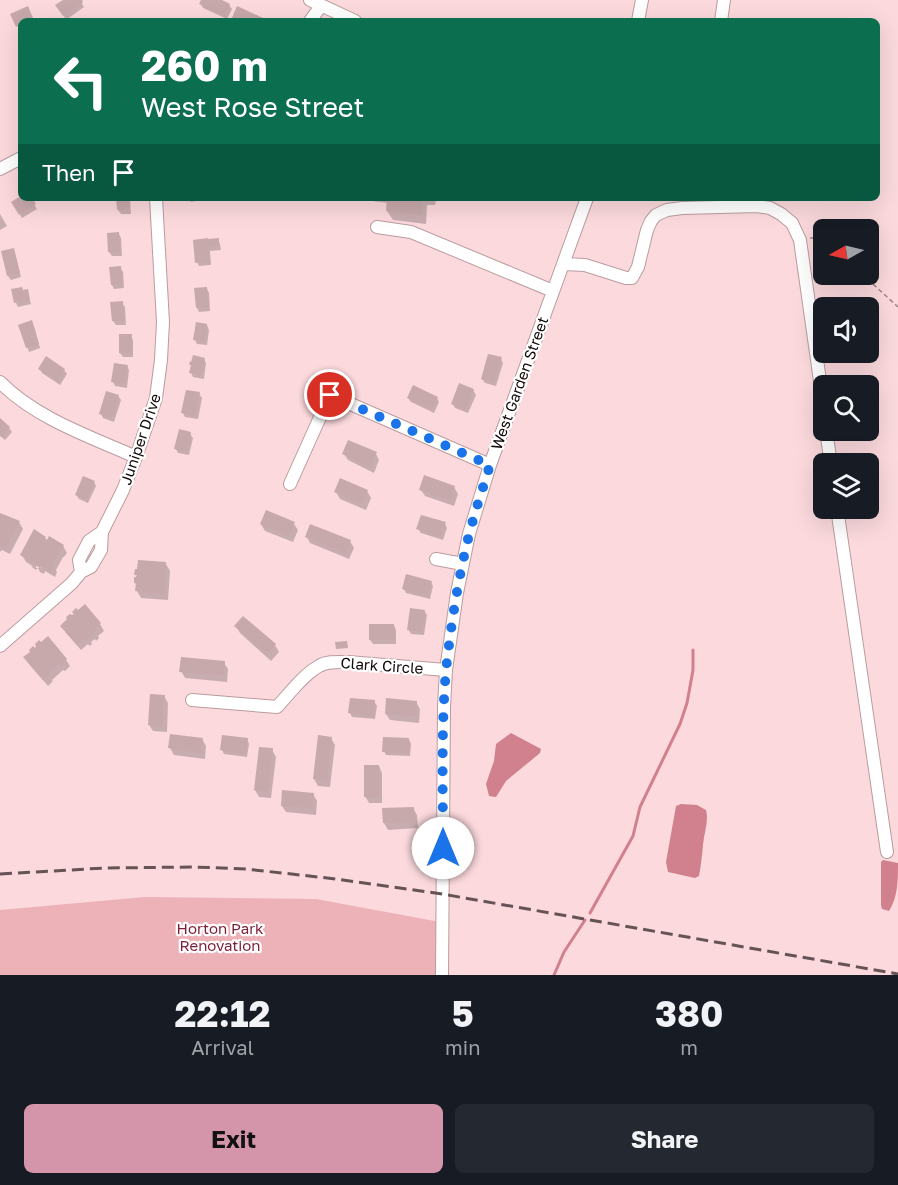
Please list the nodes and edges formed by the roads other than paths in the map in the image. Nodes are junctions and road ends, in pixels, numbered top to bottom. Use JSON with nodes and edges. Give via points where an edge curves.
{"nodes":[{"id":1,"x":642,"y":0,"type":"edge"},
{"id":2,"x":724,"y":0,"type":"edge"},
{"id":3,"x":316,"y":3,"type":"edge"},
{"id":4,"x":311,"y":18,"type":"edge"},
{"id":5,"x":348,"y":18,"type":"edge"},
{"id":6,"x":639,"y":18,"type":"edge"},
{"id":7,"x":722,"y":18,"type":"edge"},
{"id":8,"x":18,"y":160,"type":"edge"},
{"id":9,"x":0,"y":169,"type":"edge"},
{"id":10,"x":156,"y":201,"type":"edge"},
{"id":11,"x":586,"y":201,"type":"edge"},
{"id":12,"x":377,"y":227,"type":"dead end"},
{"id":13,"x":563,"y":264,"type":"junction"},
{"id":14,"x":553,"y":291,"type":"junction"},
{"id":15,"x":819,"y":375,"type":"edge"},
{"id":16,"x":0,"y":382,"type":"edge"},
{"id":17,"x":136,"y":457,"type":"junction"},
{"id":18,"x":490,"y":465,"type":"junction"},
{"id":19,"x":290,"y":484,"type":"dead end"},
{"id":20,"x":839,"y":519,"type":"edge"},
{"id":21,"x":436,"y":560,"type":"dead end"},
{"id":22,"x":463,"y":564,"type":"junction"},
{"id":23,"x":0,"y":646,"type":"edge"},
{"id":24,"x":446,"y":670,"type":"junction"},
{"id":25,"x":192,"y":700,"type":"dead end"},
{"id":26,"x":887,"y":852,"type":"dead end"},
{"id":27,"x":442,"y":975,"type":"edge"}],
"edges":[{"from":1,"to":6,"type":"street"},
{"from":2,"to":7,"type":"street"},
{"from":3,"to":4,"type":"street"},
{"from":3,"to":5,"type":"street"},
{"from":8,"to":9,"type":"street"},
{"from":10,"to":17,"type":"street","name":"Juniper Drive","via":[[163,322],[161,360],[156,398]]},
{"from":11,"to":13,"type":"street","name":"West Garden Street"},
{"from":12,"to":14,"type":"street","via":[[411,232]]},
{"from":13,"to":14,"type":"street","name":"West Garden Street"},
{"from":13,"to":15,"type":"street","via":[[585,265],[632,278],[647,230],[656,215],[682,208],[770,208],[792,223],[800,240]]},
{"from":14,"to":18,"type":"street","name":"West Garden Street"},
{"from":16,"to":17,"type":"street","via":[[44,415]]},
{"from":17,"to":23,"type":"street","name":"Juniper Drive","via":[[102,532],[90,541],[79,560],[81,572]]},
{"from":18,"to":19,"type":"street","via":[[330,395]]},
{"from":18,"to":22,"type":"street","name":"West Garden Street"},
{"from":20,"to":26,"type":"street"},
{"from":21,"to":22,"type":"street"},
{"from":22,"to":24,"type":"street","name":"West Garden Street"},
{"from":24,"to":25,"type":"street","name":"Clark Circle","via":[[332,662],[320,665],[276,707]]},
{"from":24,"to":27,"type":"street","name":"West Garden Street"}]}
